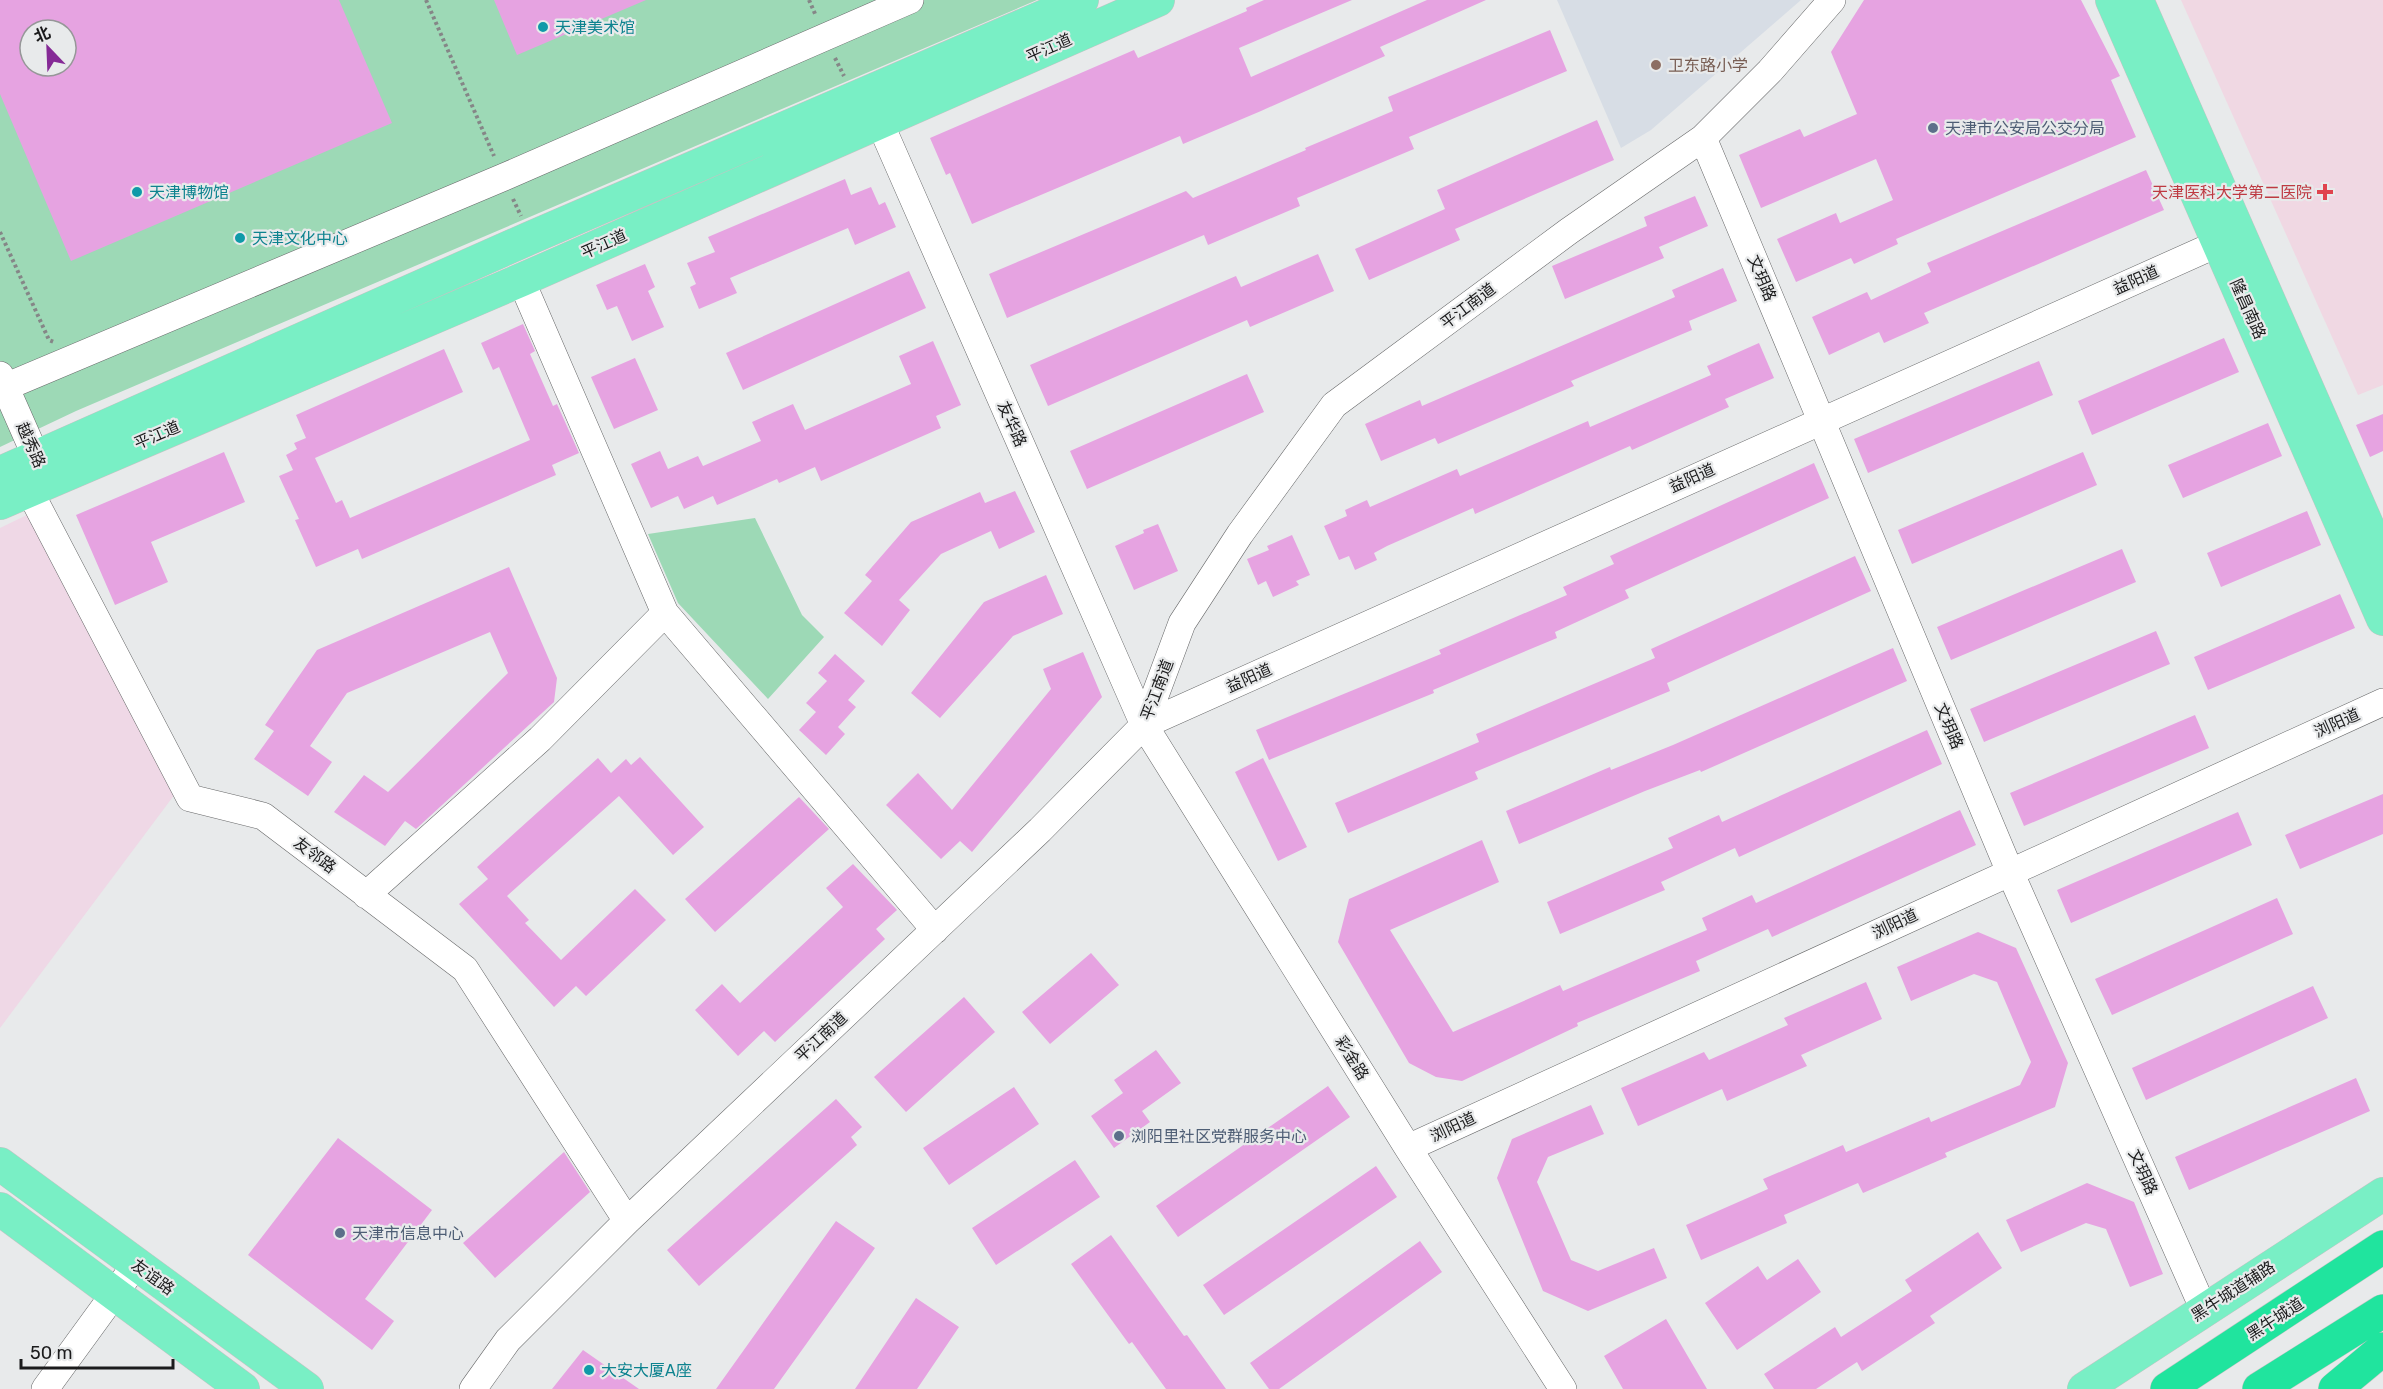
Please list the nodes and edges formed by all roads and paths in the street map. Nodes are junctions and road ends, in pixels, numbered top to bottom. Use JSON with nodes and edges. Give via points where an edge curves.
{"nodes":[{"id":1,"x":426,"y":0,"type":"edge"},
{"id":2,"x":910,"y":0,"type":"edge"},
{"id":3,"x":1082,"y":0,"type":"edge"},
{"id":4,"x":1158,"y":0,"type":"edge"},
{"id":5,"x":1832,"y":0,"type":"edge"},
{"id":6,"x":2112,"y":0,"type":"edge"},
{"id":7,"x":2137,"y":0,"type":"edge"},
{"id":8,"x":880,"y":123,"type":"junction"},
{"id":9,"x":1703,"y":138,"type":"junction"},
{"id":10,"x":504,"y":177,"type":"junction"},
{"id":11,"x":0,"y":232,"type":"edge"},
{"id":12,"x":530,"y":238,"type":"junction"},
{"id":13,"x":2230,"y":238,"type":"junction"},
{"id":14,"x":521,"y":280,"type":"junction"},
{"id":15,"x":78,"y":355,"type":"junction"},
{"id":16,"x":3,"y":381,"type":"edge"},
{"id":17,"x":1821,"y":419,"type":"junction"},
{"id":18,"x":16,"y":479,"type":"edge"},
{"id":19,"x":2383,"y":561,"type":"edge"},
{"id":20,"x":665,"y":613,"type":"junction"},
{"id":21,"x":2383,"y":619,"type":"edge"},
{"id":22,"x":2383,"y":702,"type":"edge"},
{"id":23,"x":1144,"y":725,"type":"junction"},
{"id":24,"x":2010,"y":872,"type":"junction"},
{"id":25,"x":366,"y":895,"type":"junction"},
{"id":26,"x":935,"y":930,"type":"junction"},
{"id":27,"x":1408,"y":1148,"type":"junction"},
{"id":28,"x":0,"y":1164,"type":"edge"},
{"id":29,"x":2383,"y":1194,"type":"edge"},
{"id":30,"x":0,"y":1209,"type":"edge"},
{"id":31,"x":627,"y":1221,"type":"junction"},
{"id":32,"x":2383,"y":1247,"type":"edge"},
{"id":33,"x":143,"y":1269,"type":"junction"},
{"id":34,"x":121,"y":1298,"type":"junction"},
{"id":35,"x":2204,"y":1310,"type":"junction"},
{"id":36,"x":2383,"y":1311,"type":"edge"},
{"id":37,"x":2383,"y":1349,"type":"edge"},
{"id":38,"x":2383,"y":1367,"type":"edge"},
{"id":39,"x":45,"y":1389,"type":"edge"},
{"id":40,"x":66,"y":1389,"type":"edge"},
{"id":41,"x":243,"y":1389,"type":"edge"},
{"id":42,"x":307,"y":1389,"type":"edge"},
{"id":43,"x":473,"y":1389,"type":"edge"},
{"id":44,"x":1563,"y":1389,"type":"edge"},
{"id":45,"x":2084,"y":1389,"type":"edge"},
{"id":46,"x":2167,"y":1389,"type":"edge"},
{"id":47,"x":2259,"y":1389,"type":"edge"},
{"id":48,"x":2335,"y":1389,"type":"edge"},
{"id":49,"x":2346,"y":1389,"type":"edge"}],
"edges":[{"from":1,"to":10,"type":"path"},
{"from":2,"to":10,"type":"street"},
{"from":3,"to":12,"type":"main road","name":"平江道"},
{"from":4,"to":8,"type":"main road","name":"平江道"},
{"from":5,"to":9,"type":"street","name":"平江南道","via":[[1770,71]]},
{"from":6,"to":13,"type":"main road","name":"隆昌南路"},
{"from":7,"to":13,"type":"main road","name":"隆昌南路"},
{"from":8,"to":14,"type":"main road","name":"平江道"},
{"from":8,"to":23,"type":"street","name":"友华路"},
{"from":9,"to":17,"type":"street","name":"文玥路"},
{"from":9,"to":23,"type":"street","name":"平江南道","via":[[1569,231],[1334,405],[1240,534],[1182,623]]},
{"from":10,"to":12,"type":"path"},
{"from":10,"to":15,"type":"street"},
{"from":11,"to":15,"type":"path","via":[[49,340]]},
{"from":12,"to":18,"type":"main road","name":"平江道"},
{"from":13,"to":17,"type":"street","name":"益阳道"},
{"from":13,"to":19,"type":"main road","name":"隆昌南路"},
{"from":13,"to":21,"type":"main road","name":"隆昌南路"},
{"from":14,"to":18,"type":"main road","name":"平江道"},
{"from":14,"to":20,"type":"street"},
{"from":15,"to":16,"type":"street"},
{"from":16,"to":18,"type":"street","name":"越秀路"},
{"from":17,"to":23,"type":"street","name":"益阳道"},
{"from":17,"to":24,"type":"street","name":"文玥路"},
{"from":18,"to":25,"type":"street","name":"友邻路","via":[[190,798],[263,816]]},
{"from":20,"to":25,"type":"street","via":[[540,739]]},
{"from":20,"to":26,"type":"street"},
{"from":22,"to":24,"type":"street","name":"浏阳道"},
{"from":23,"to":26,"type":"street","name":"平江南道"},
{"from":23,"to":27,"type":"street","name":"彩金路"},
{"from":24,"to":27,"type":"street","name":"浏阳道"},
{"from":24,"to":35,"type":"street","name":"文玥路"},
{"from":25,"to":31,"type":"street","name":"友邻路","via":[[465,969]]},
{"from":26,"to":31,"type":"street","name":"平江南道"},
{"from":27,"to":44,"type":"street","name":"彩金路"},
{"from":28,"to":33,"type":"main road","name":"友谊路"},
{"from":29,"to":35,"type":"main road","name":"黑牛城道辅路"},
{"from":30,"to":34,"type":"main road"},
{"from":31,"to":43,"type":"street","name":"平江南道","via":[[508,1340]]},
{"from":32,"to":46,"type":"highway","name":"黑牛城道"},
{"from":33,"to":34,"type":"street"},
{"from":33,"to":42,"type":"main road","name":"友谊路"},
{"from":34,"to":39,"type":"street"},
{"from":34,"to":40,"type":"street"},
{"from":34,"to":41,"type":"main road"},
{"from":35,"to":45,"type":"main road","name":"黑牛城道辅路"},
{"from":36,"to":47,"type":"highway"},
{"from":37,"to":48,"type":"highway"},
{"from":38,"to":49,"type":"main road"}]}
